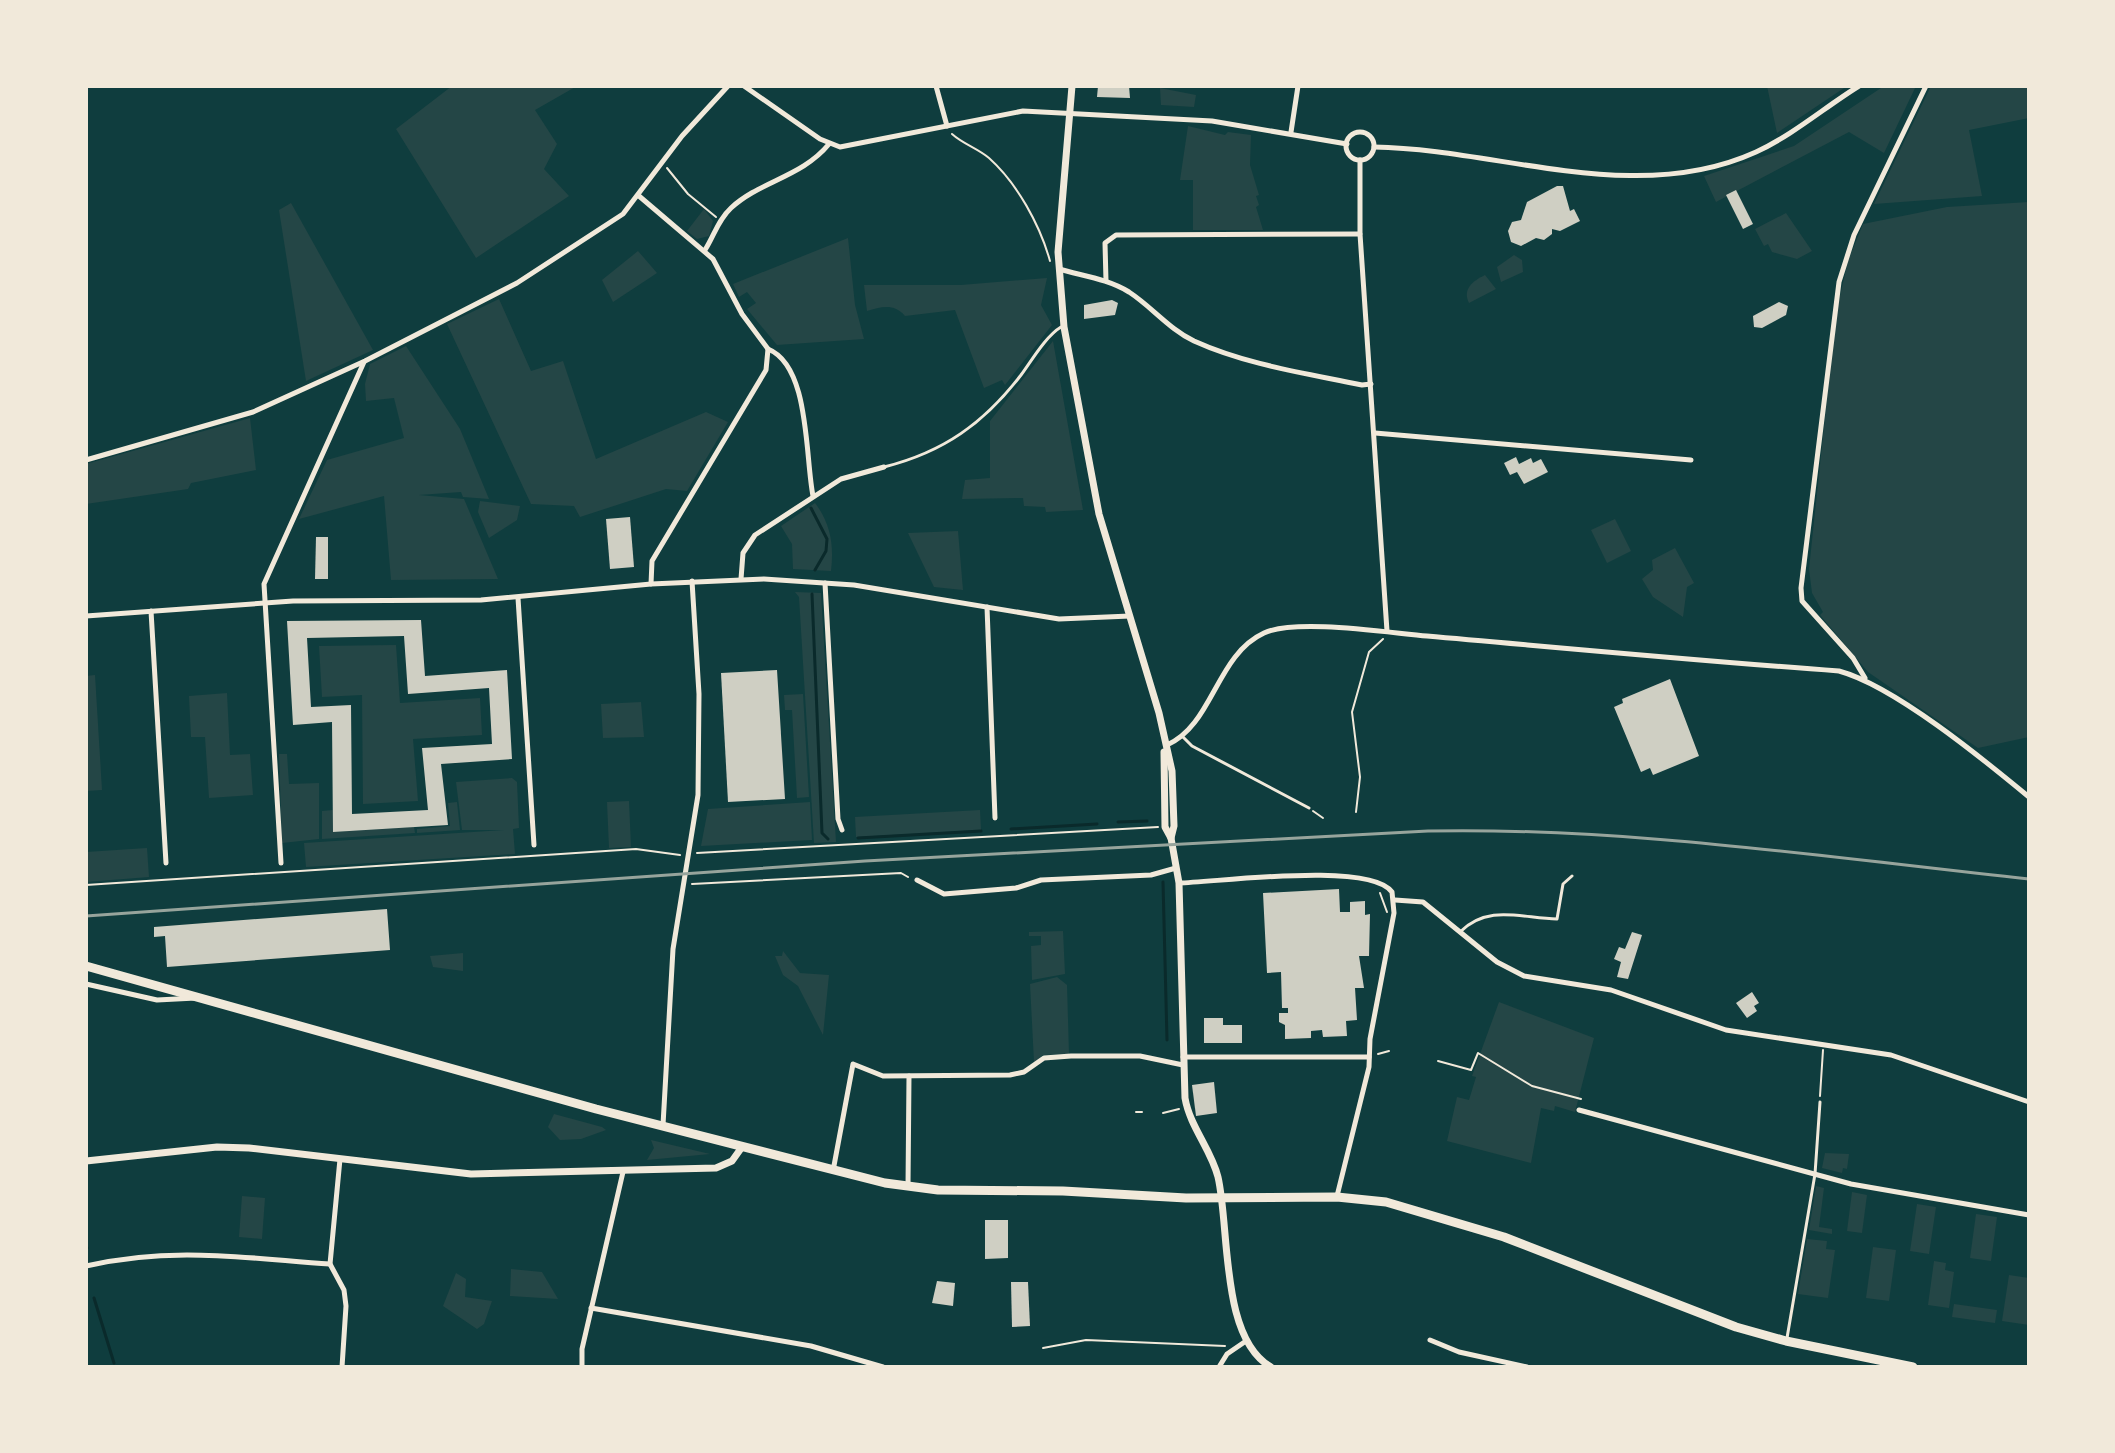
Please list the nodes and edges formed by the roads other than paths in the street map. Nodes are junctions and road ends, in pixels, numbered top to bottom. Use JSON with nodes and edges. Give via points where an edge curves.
{"nodes":[{"id":1,"x":728,"y":86,"type":"edge"},
{"id":2,"x":744,"y":86,"type":"edge"},
{"id":3,"x":936,"y":86,"type":"edge"},
{"id":4,"x":1072,"y":86,"type":"edge"},
{"id":5,"x":1298,"y":86,"type":"edge"},
{"id":6,"x":1859,"y":86,"type":"edge"},
{"id":7,"x":1926,"y":86,"type":"edge"},
{"id":8,"x":1070,"y":113,"type":"junction"},
{"id":9,"x":947,"y":126,"type":"junction"},
{"id":10,"x":1291,"y":132,"type":"junction"},
{"id":11,"x":829,"y":144,"type":"junction"},
{"id":12,"x":1347,"y":144,"type":"junction"},
{"id":13,"x":1374,"y":147,"type":"junction"},
{"id":14,"x":1360,"y":160,"type":"junction"},
{"id":15,"x":639,"y":196,"type":"junction"},
{"id":16,"x":1360,"y":234,"type":"junction"},
{"id":17,"x":705,"y":250,"type":"junction"},
{"id":18,"x":1059,"y":269,"type":"junction"},
{"id":19,"x":1106,"y":281,"type":"junction"},
{"id":20,"x":1064,"y":327,"type":"junction"},
{"id":21,"x":768,"y":349,"type":"junction"},
{"id":22,"x":365,"y":361,"type":"junction"},
{"id":23,"x":1371,"y":384,"type":"junction"},
{"id":24,"x":1375,"y":433,"type":"junction"},
{"id":25,"x":86,"y":460,"type":"edge"},
{"id":26,"x":1691,"y":460,"type":"dead end"},
{"id":27,"x":884,"y":467,"type":"joint"},
{"id":28,"x":813,"y":496,"type":"junction"},
{"id":29,"x":741,"y":579,"type":"junction"},
{"id":30,"x":692,"y":581,"type":"junction"},
{"id":31,"x":825,"y":583,"type":"junction"},
{"id":32,"x":651,"y":584,"type":"junction"},
{"id":33,"x":518,"y":598,"type":"junction"},
{"id":34,"x":264,"y":603,"type":"junction"},
{"id":35,"x":987,"y":607,"type":"junction"},
{"id":36,"x":151,"y":611,"type":"junction"},
{"id":37,"x":86,"y":616,"type":"edge"},
{"id":38,"x":1130,"y":616,"type":"junction"},
{"id":39,"x":1386,"y":635,"type":"junction"},
{"id":40,"x":1865,"y":679,"type":"junction"},
{"id":41,"x":1183,"y":737,"type":"junction"},
{"id":42,"x":1165,"y":746,"type":"junction"},
{"id":43,"x":2029,"y":797,"type":"edge"},
{"id":44,"x":1309,"y":808,"type":"road end"},
{"id":45,"x":995,"y":818,"type":"dead end"},
{"id":46,"x":842,"y":830,"type":"dead end"},
{"id":47,"x":534,"y":845,"type":"dead end"},
{"id":48,"x":166,"y":863,"type":"dead end"},
{"id":49,"x":281,"y":863,"type":"dead end"},
{"id":50,"x":1176,"y":868,"type":"junction"},
{"id":51,"x":1572,"y":876,"type":"dead end"},
{"id":52,"x":917,"y":880,"type":"road end"},
{"id":53,"x":1179,"y":883,"type":"junction"},
{"id":54,"x":1395,"y":900,"type":"junction"},
{"id":55,"x":1460,"y":932,"type":"junction"},
{"id":56,"x":86,"y":966,"type":"edge"},
{"id":57,"x":86,"y":984,"type":"edge"},
{"id":58,"x":197,"y":998,"type":"junction"},
{"id":59,"x":1369,"y":1057,"type":"junction"},
{"id":60,"x":1183,"y":1061,"type":"junction"},
{"id":61,"x":909,"y":1076,"type":"junction"},
{"id":62,"x":1820,"y":1102,"type":"road end"},
{"id":63,"x":2029,"y":1102,"type":"edge"},
{"id":64,"x":1579,"y":1110,"type":"dead end"},
{"id":65,"x":663,"y":1127,"type":"junction"},
{"id":66,"x":742,"y":1147,"type":"junction"},
{"id":67,"x":340,"y":1159,"type":"junction"},
{"id":68,"x":86,"y":1161,"type":"edge"},
{"id":69,"x":623,"y":1172,"type":"junction"},
{"id":70,"x":833,"y":1172,"type":"junction"},
{"id":71,"x":1815,"y":1174,"type":"junction"},
{"id":72,"x":908,"y":1186,"type":"junction"},
{"id":73,"x":1337,"y":1197,"type":"junction"},
{"id":74,"x":1220,"y":1199,"type":"junction"},
{"id":75,"x":2029,"y":1215,"type":"edge"},
{"id":76,"x":330,"y":1264,"type":"junction"},
{"id":77,"x":86,"y":1266,"type":"edge"},
{"id":78,"x":591,"y":1308,"type":"junction"},
{"id":79,"x":1430,"y":1340,"type":"dead end"},
{"id":80,"x":1246,"y":1341,"type":"junction"},
{"id":81,"x":1786,"y":1341,"type":"junction"},
{"id":82,"x":1881,"y":1364,"type":"edge"},
{"id":83,"x":342,"y":1367,"type":"edge"},
{"id":84,"x":582,"y":1367,"type":"edge"},
{"id":85,"x":883,"y":1367,"type":"edge"},
{"id":86,"x":1219,"y":1367,"type":"edge"},
{"id":87,"x":1271,"y":1367,"type":"edge"},
{"id":88,"x":1527,"y":1367,"type":"edge"},
{"id":89,"x":1913,"y":1367,"type":"edge"}],
"edges":[{"from":1,"to":15,"type":"street"},
{"from":2,"to":11,"type":"street"},
{"from":3,"to":9,"type":"street"},
{"from":4,"to":8,"type":"street"},
{"from":5,"to":10,"type":"street"},
{"from":6,"to":13,"type":"street","via":[[1755,153],[1680,171],[1609,175]]},
{"from":7,"to":40,"type":"street","via":[[1854,235],[1839,282],[1801,588],[1802,601]]},
{"from":8,"to":9,"type":"street","via":[[1023,111]]},
{"from":8,"to":10,"type":"street","via":[[1158,116]]},
{"from":8,"to":18,"type":"street"},
{"from":9,"to":11,"type":"street","via":[[851,146]]},
{"from":10,"to":12,"type":"street"},
{"from":11,"to":17,"type":"street","via":[[804,167],[751,194],[720,220]]},
{"from":12,"to":13,"type":"street","via":[[1360,132],[1370,136]]},
{"from":12,"to":14,"type":"street","via":[[1348,153]]},
{"from":13,"to":14,"type":"street"},
{"from":14,"to":16,"type":"street"},
{"from":15,"to":17,"type":"street"},
{"from":15,"to":22,"type":"street","via":[[611,224],[517,283]]},
{"from":16,"to":19,"type":"street","via":[[1116,235],[1105,243]]},
{"from":16,"to":23,"type":"street"},
{"from":17,"to":21,"type":"street"},
{"from":18,"to":19,"type":"street"},
{"from":18,"to":20,"type":"street"},
{"from":19,"to":23,"type":"street","via":[[1191,339],[1223,352]]},
{"from":20,"to":27,"type":"lane","via":[[963,435]]},
{"from":20,"to":38,"type":"street","via":[[1099,514]]},
{"from":21,"to":28,"type":"street","via":[[788,363],[803,413]]},
{"from":21,"to":32,"type":"street","via":[[766,370],[652,561]]},
{"from":22,"to":25,"type":"street","via":[[253,412]]},
{"from":22,"to":34,"type":"street","via":[[264,584]]},
{"from":23,"to":24,"type":"street"},
{"from":24,"to":26,"type":"street"},
{"from":24,"to":39,"type":"street"},
{"from":27,"to":28,"type":"street","via":[[861,471]]},
{"from":28,"to":29,"type":"street","via":[[750,540],[741,559]]},
{"from":29,"to":30,"type":"street"},
{"from":29,"to":31,"type":"street"},
{"from":30,"to":32,"type":"street"},
{"from":30,"to":65,"type":"street","via":[[699,782],[673,949]]},
{"from":31,"to":35,"type":"street"},
{"from":31,"to":46,"type":"street"},
{"from":32,"to":33,"type":"street"},
{"from":33,"to":34,"type":"street"},
{"from":33,"to":47,"type":"street"},
{"from":34,"to":36,"type":"street"},
{"from":34,"to":49,"type":"street"},
{"from":35,"to":38,"type":"street","via":[[1059,619]]},
{"from":35,"to":45,"type":"street"},
{"from":36,"to":37,"type":"street"},
{"from":36,"to":48,"type":"street"},
{"from":38,"to":42,"type":"street"},
{"from":39,"to":40,"type":"street","via":[[1828,670]]},
{"from":39,"to":41,"type":"street","via":[[1286,628],[1263,633],[1237,655]]},
{"from":40,"to":43,"type":"street","via":[[1982,758]]},
{"from":41,"to":42,"type":"street"},
{"from":41,"to":44,"type":"lane"},
{"from":42,"to":50,"type":"street","via":[[1172,771]]},
{"from":50,"to":52,"type":"street","via":[[1151,875],[1041,880],[1016,888],[944,894]]},
{"from":50,"to":53,"type":"street"},
{"from":51,"to":55,"type":"lane","via":[[1563,884],[1557,919],[1489,914]]},
{"from":53,"to":54,"type":"street","via":[[1343,874],[1385,883]]},
{"from":53,"to":60,"type":"street"},
{"from":54,"to":55,"type":"street","via":[[1423,902]]},
{"from":54,"to":59,"type":"street"},
{"from":55,"to":63,"type":"street","via":[[1524,976],[1611,990],[1726,1030],[1891,1055]]},
{"from":56,"to":58,"type":"main road"},
{"from":57,"to":58,"type":"street","via":[[157,1000]]},
{"from":58,"to":65,"type":"main road"},
{"from":59,"to":60,"type":"street"},
{"from":59,"to":73,"type":"street"},
{"from":60,"to":61,"type":"street","via":[[1071,1056],[1044,1058],[1010,1075]]},
{"from":60,"to":74,"type":"street","via":[[1187,1110],[1212,1161]]},
{"from":61,"to":70,"type":"street","via":[[883,1076],[853,1064]]},
{"from":61,"to":72,"type":"street"},
{"from":62,"to":71,"type":"lane"},
{"from":64,"to":71,"type":"street"},
{"from":65,"to":66,"type":"main road"},
{"from":66,"to":69,"type":"street","via":[[732,1161],[716,1168]]},
{"from":66,"to":70,"type":"main road"},
{"from":67,"to":68,"type":"street","via":[[217,1147]]},
{"from":67,"to":69,"type":"street","via":[[471,1174]]},
{"from":67,"to":76,"type":"street"},
{"from":69,"to":78,"type":"street"},
{"from":70,"to":72,"type":"main road"},
{"from":71,"to":75,"type":"street"},
{"from":71,"to":81,"type":"lane"},
{"from":72,"to":74,"type":"main road"},
{"from":73,"to":74,"type":"main road"},
{"from":73,"to":81,"type":"main road","via":[[1386,1202],[1468,1225],[1688,1311]]},
{"from":74,"to":80,"type":"street"},
{"from":76,"to":77,"type":"street","via":[[182,1252]]},
{"from":76,"to":83,"type":"street","via":[[346,1306]]},
{"from":78,"to":84,"type":"street"},
{"from":78,"to":85,"type":"street","via":[[811,1346]]},
{"from":79,"to":88,"type":"street"},
{"from":80,"to":86,"type":"street"},
{"from":80,"to":87,"type":"street"},
{"from":81,"to":82,"type":"main road"},
{"from":82,"to":89,"type":"main road"}]}
